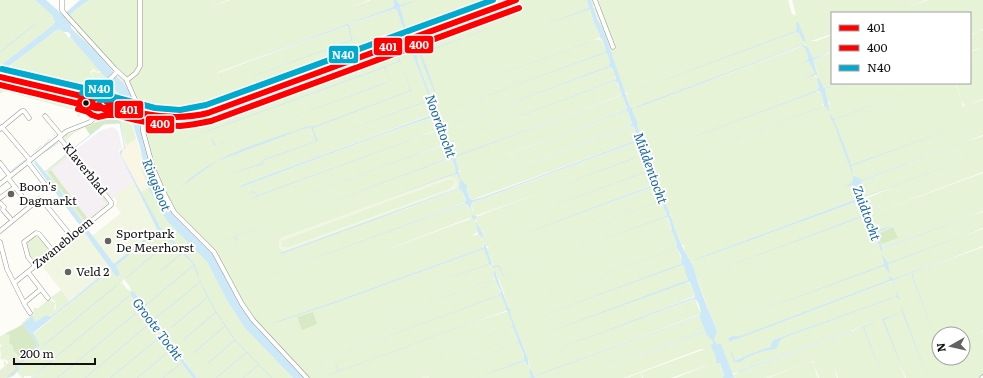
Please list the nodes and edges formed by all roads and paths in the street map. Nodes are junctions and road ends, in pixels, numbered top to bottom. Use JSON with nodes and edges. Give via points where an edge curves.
{"nodes":[{"id":1,"x":62,"y":0,"type":"edge"},
{"id":2,"x":140,"y":0,"type":"edge"},
{"id":3,"x":516,"y":0,"type":"edge"},
{"id":4,"x":595,"y":0,"type":"edge"},
{"id":5,"x":613,"y":46,"type":"dead end"},
{"id":6,"x":116,"y":73,"type":"junction"},
{"id":7,"x":2,"y":77,"type":"edge"},
{"id":8,"x":127,"y":80,"type":"junction"},
{"id":9,"x":99,"y":102,"type":"junction"},
{"id":10,"x":137,"y":104,"type":"dead end"},
{"id":11,"x":128,"y":112,"type":"junction"},
{"id":12,"x":137,"y":114,"type":"junction"},
{"id":13,"x":95,"y":115,"type":"junction"},
{"id":14,"x":45,"y":116,"type":"dead end"},
{"id":15,"x":29,"y":118,"type":"dead end"},
{"id":16,"x":1,"y":128,"type":"edge"},
{"id":17,"x":61,"y":135,"type":"junction"},
{"id":18,"x":29,"y":161,"type":"junction"},
{"id":19,"x":0,"y":163,"type":"edge"},
{"id":20,"x":9,"y":177,"type":"junction"},
{"id":21,"x":0,"y":184,"type":"edge"},
{"id":22,"x":15,"y":187,"type":"junction"},
{"id":23,"x":47,"y":187,"type":"dead end"},
{"id":24,"x":0,"y":198,"type":"edge"},
{"id":25,"x":111,"y":202,"type":"joint"},
{"id":26,"x":0,"y":203,"type":"edge"},
{"id":27,"x":28,"y":204,"type":"dead end"},
{"id":28,"x":10,"y":218,"type":"dead end"},
{"id":29,"x":0,"y":231,"type":"edge"},
{"id":30,"x":71,"y":236,"type":"junction"},
{"id":31,"x":0,"y":242,"type":"edge"},
{"id":32,"x":53,"y":251,"type":"junction"},
{"id":33,"x":35,"y":266,"type":"junction"},
{"id":34,"x":28,"y":272,"type":"junction"},
{"id":35,"x":14,"y":283,"type":"junction"},
{"id":36,"x":41,"y":289,"type":"junction"},
{"id":37,"x":48,"y":298,"type":"dead end"},
{"id":38,"x":24,"y":303,"type":"junction"},
{"id":39,"x":30,"y":313,"type":"dead end"},
{"id":40,"x":307,"y":378,"type":"edge"}],
"edges":[{"from":1,"to":6,"type":"street","via":[[65,15]]},
{"from":2,"to":8,"type":"street","via":[[140,66]]},
{"from":3,"to":12,"type":"main road","via":[[203,114],[170,118]]},
{"from":4,"to":5,"type":"street"},
{"from":6,"to":8,"type":"street"},
{"from":6,"to":9,"type":"street","via":[[103,86]]},
{"from":7,"to":9,"type":"main road"},
{"from":8,"to":10,"type":"street"},
{"from":9,"to":11,"type":"main road"},
{"from":9,"to":13,"type":"street"},
{"from":11,"to":12,"type":"main road"},
{"from":11,"to":13,"type":"street","via":[[113,113],[104,118]]},
{"from":12,"to":40,"type":"street","via":[[142,119],[155,173],[174,212],[214,252],[253,320]]},
{"from":13,"to":17,"type":"street","via":[[85,124]]},
{"from":14,"to":17,"type":"street","name":"Klaverblad"},
{"from":15,"to":16,"type":"street","via":[[22,111]]},
{"from":16,"to":18,"type":"street"},
{"from":17,"to":18,"type":"street"},
{"from":17,"to":25,"type":"street","name":"Klaverblad"},
{"from":18,"to":20,"type":"street"},
{"from":18,"to":23,"type":"street"},
{"from":19,"to":20,"type":"street"},
{"from":20,"to":21,"type":"street"},
{"from":20,"to":22,"type":"street"},
{"from":22,"to":24,"type":"street"},
{"from":22,"to":27,"type":"street"},
{"from":25,"to":30,"type":"street","name":"Zwanebloem"},
{"from":26,"to":28,"type":"street"},
{"from":29,"to":30,"type":"street","via":[[39,199]]},
{"from":30,"to":32,"type":"street","name":"Zwanebloem"},
{"from":31,"to":35,"type":"street","via":[[6,267]]},
{"from":32,"to":33,"type":"street","name":"Zwanebloem"},
{"from":32,"to":33,"type":"street","via":[[38,232],[24,242],[28,257]]},
{"from":33,"to":34,"type":"street","name":"Zwanebloem"},
{"from":34,"to":35,"type":"street","name":"Zwanebloem"},
{"from":34,"to":36,"type":"street"},
{"from":35,"to":38,"type":"street"},
{"from":36,"to":37,"type":"street"},
{"from":36,"to":38,"type":"street"},
{"from":38,"to":39,"type":"street"}]}
